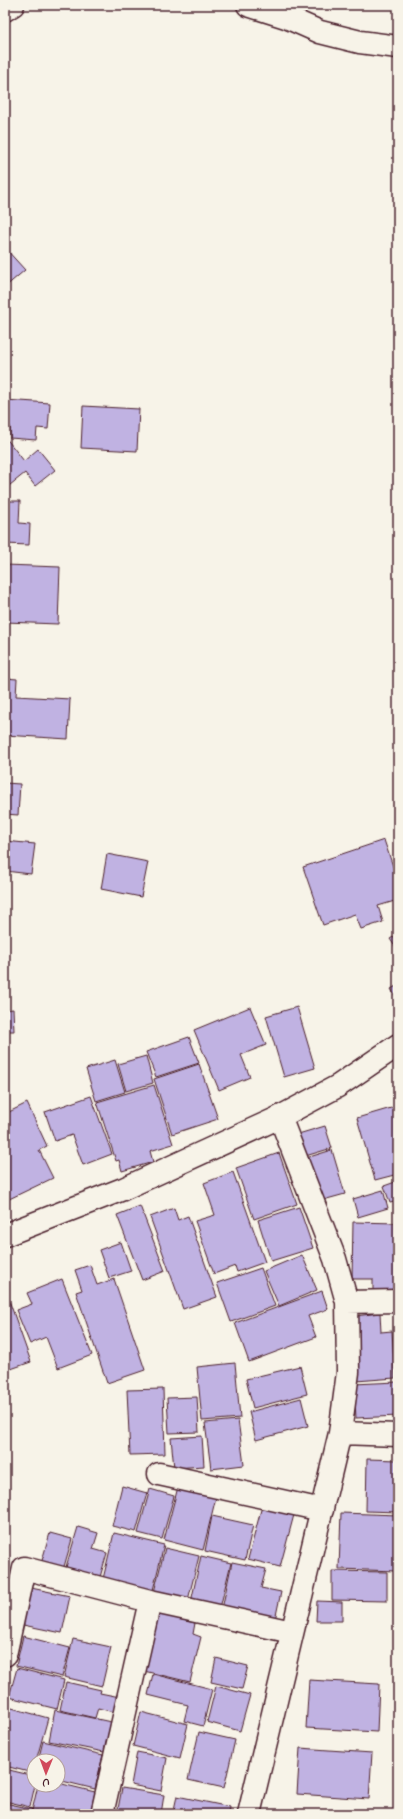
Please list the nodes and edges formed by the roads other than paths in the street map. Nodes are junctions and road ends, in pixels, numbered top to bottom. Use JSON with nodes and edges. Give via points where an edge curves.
{"nodes":[{"id":1,"x":13,"y":5,"type":"edge"},
{"id":2,"x":248,"y":5,"type":"edge"},
{"id":3,"x":5,"y":10,"type":"edge"},
{"id":4,"x":398,"y":47,"type":"edge"},
{"id":5,"x":398,"y":1045,"type":"edge"},
{"id":6,"x":280,"y":1117,"type":"junction"},
{"id":7,"x":5,"y":1235,"type":"edge"},
{"id":8,"x":398,"y":1301,"type":"edge"},
{"id":9,"x":347,"y":1302,"type":"junction"},
{"id":10,"x":340,"y":1433,"type":"junction"},
{"id":11,"x":398,"y":1435,"type":"edge"},
{"id":12,"x":159,"y":1474,"type":"dead end"},
{"id":13,"x":322,"y":1510,"type":"junction"},
{"id":14,"x":150,"y":1601,"type":"junction"},
{"id":15,"x":292,"y":1632,"type":"junction"},
{"id":16,"x":5,"y":1655,"type":"edge"},
{"id":17,"x":102,"y":1814,"type":"edge"},
{"id":18,"x":249,"y":1814,"type":"edge"}],
"edges":[{"from":1,"to":3,"type":"street"},
{"from":2,"to":4,"type":"street","via":[[320,32],[360,42]]},
{"from":5,"to":6,"type":"street","via":[[338,1086]]},
{"from":6,"to":7,"type":"street","via":[[123,1189]]},
{"from":6,"to":9,"type":"street","via":[[334,1259]]},
{"from":8,"to":9,"type":"street"},
{"from":9,"to":10,"type":"street","via":[[348,1372]]},
{"from":10,"to":11,"type":"street"},
{"from":10,"to":13,"type":"street"},
{"from":12,"to":13,"type":"street"},
{"from":13,"to":15,"type":"street"},
{"from":14,"to":15,"type":"street"},
{"from":14,"to":16,"type":"street","via":[[24,1568]]},
{"from":14,"to":17,"type":"street"},
{"from":15,"to":18,"type":"street"}]}
